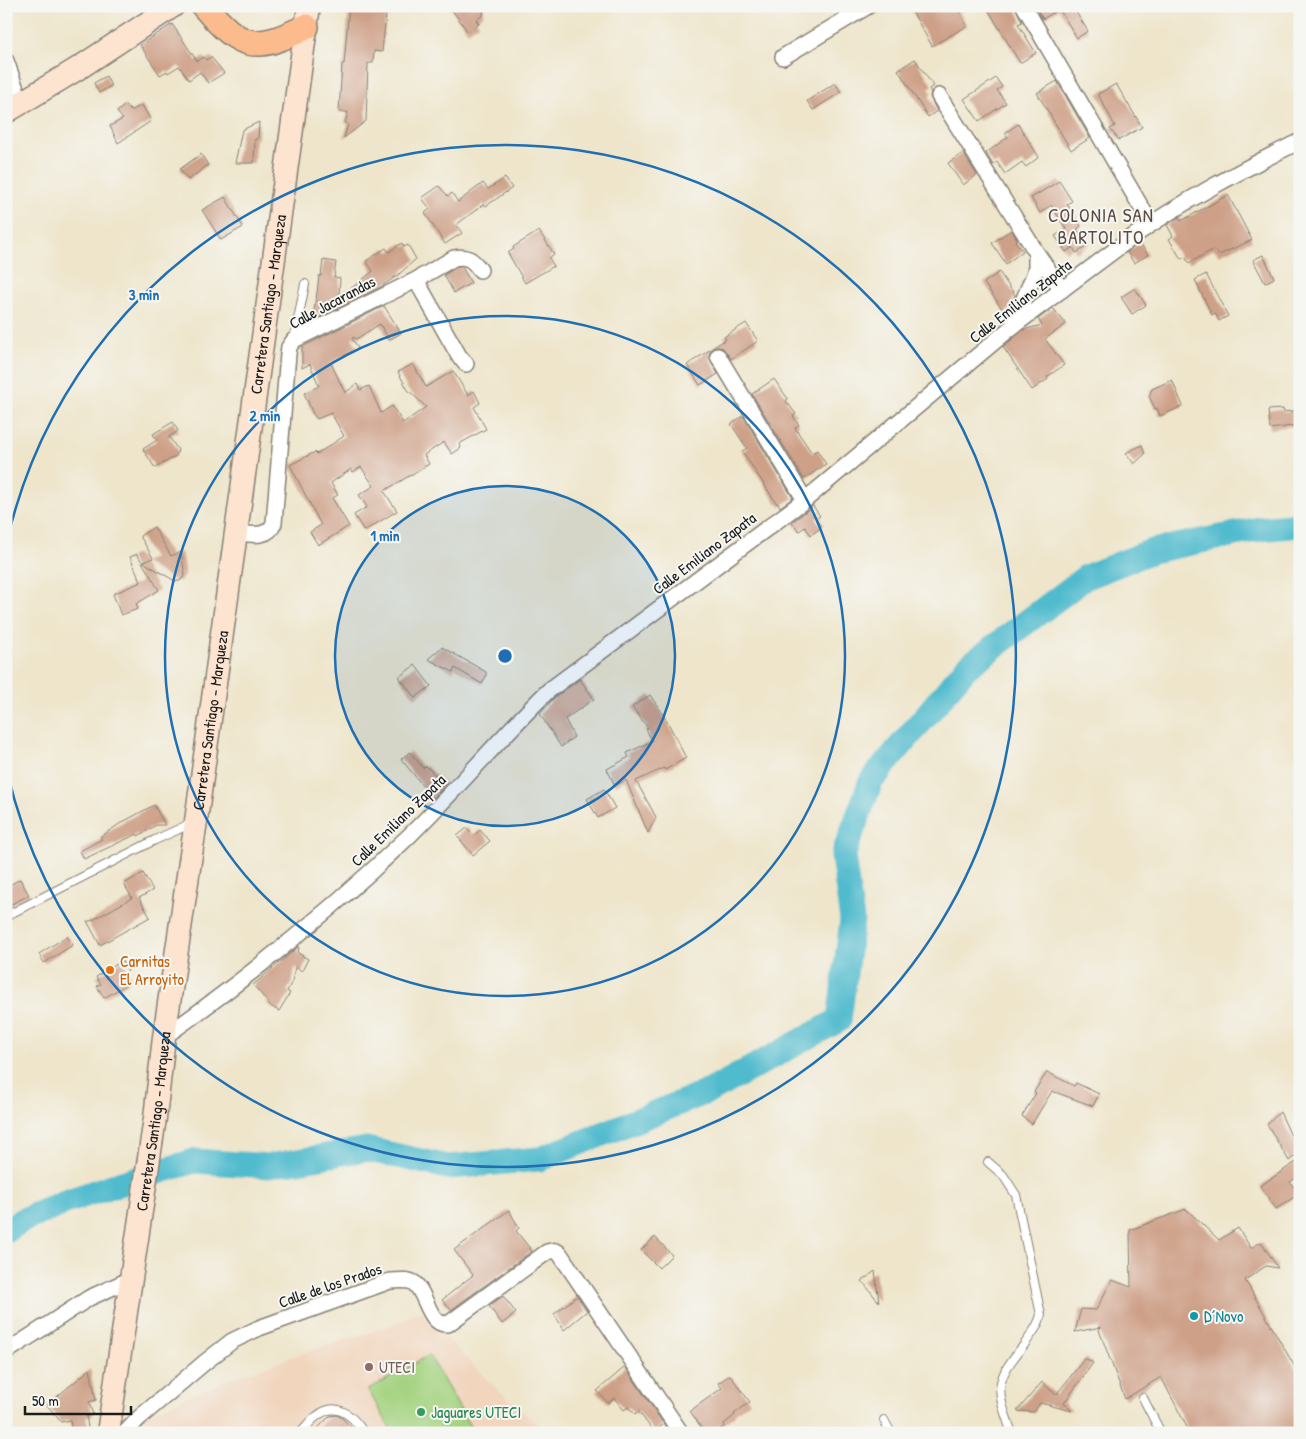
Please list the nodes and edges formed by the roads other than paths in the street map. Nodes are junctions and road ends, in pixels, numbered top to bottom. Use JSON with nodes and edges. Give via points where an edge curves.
{"nodes":[{"id":1,"x":173,"y":6,"type":"edge"},
{"id":2,"x":204,"y":6,"type":"edge"},
{"id":3,"x":868,"y":6,"type":"edge"},
{"id":4,"x":1024,"y":6,"type":"edge"},
{"id":5,"x":307,"y":17,"type":"edge"},
{"id":6,"x":783,"y":57,"type":"dead end"},
{"id":7,"x":6,"y":61,"type":"edge"},
{"id":8,"x":939,"y":96,"type":"dead end"},
{"id":9,"x":14,"y":108,"type":"edge"},
{"id":10,"x":1300,"y":141,"type":"edge"},
{"id":11,"x":1151,"y":224,"type":"junction"},
{"id":12,"x":1036,"y":252,"type":"junction"},
{"id":13,"x":480,"y":270,"type":"dead end"},
{"id":14,"x":416,"y":280,"type":"junction"},
{"id":15,"x":305,"y":284,"type":"dead end"},
{"id":16,"x":1062,"y":290,"type":"junction"},
{"id":17,"x":1012,"y":327,"type":"junction"},
{"id":18,"x":294,"y":340,"type":"junction"},
{"id":19,"x":718,"y":356,"type":"dead end"},
{"id":20,"x":466,"y":364,"type":"dead end"},
{"id":21,"x":805,"y":500,"type":"junction"},
{"id":22,"x":236,"y":534,"type":"junction"},
{"id":23,"x":196,"y":821,"type":"junction"},
{"id":24,"x":6,"y":916,"type":"edge"},
{"id":25,"x":164,"y":1037,"type":"junction"},
{"id":26,"x":988,"y":1162,"type":"dead end"},
{"id":27,"x":131,"y":1279,"type":"junction"},
{"id":28,"x":6,"y":1352,"type":"edge"},
{"id":29,"x":1143,"y":1398,"type":"dead end"},
{"id":30,"x":884,"y":1420,"type":"dead end"},
{"id":31,"x":122,"y":1432,"type":"edge"},
{"id":32,"x":300,"y":1433,"type":"edge"},
{"id":33,"x":364,"y":1433,"type":"edge"},
{"id":34,"x":681,"y":1433,"type":"edge"},
{"id":35,"x":891,"y":1433,"type":"edge"},
{"id":36,"x":1012,"y":1433,"type":"edge"},
{"id":37,"x":1160,"y":1433,"type":"edge"}],
"edges":[{"from":1,"to":9,"type":"main road"},
{"from":2,"to":5,"type":"main road","via":[[230,34],[245,41],[263,43],[280,39]]},
{"from":3,"to":6,"type":"street"},
{"from":4,"to":11,"type":"street"},
{"from":5,"to":22,"type":"main road","name":"Carretera Santiago - Marqueza"},
{"from":7,"to":9,"type":"street"},
{"from":8,"to":12,"type":"street"},
{"from":10,"to":11,"type":"street","name":"Calle Emiliano Zapata","via":[[1234,173]]},
{"from":11,"to":16,"type":"street","name":"Calle Emiliano Zapata"},
{"from":12,"to":16,"type":"street"},
{"from":12,"to":17,"type":"street","via":[[1034,275]]},
{"from":13,"to":14,"type":"street","name":"Calle Jacarandas","via":[[474,262],[461,256]]},
{"from":14,"to":18,"type":"street","name":"Calle Jacarandas"},
{"from":14,"to":20,"type":"street"},
{"from":15,"to":18,"type":"lane"},
{"from":16,"to":17,"type":"street","name":"Calle Emiliano Zapata"},
{"from":17,"to":21,"type":"street","name":"Calle Emiliano Zapata"},
{"from":18,"to":22,"type":"street","name":"Calle Jacarandas","via":[[288,354],[274,523],[264,535]]},
{"from":19,"to":21,"type":"street"},
{"from":21,"to":25,"type":"street","name":"Calle Emiliano Zapata","via":[[548,691],[369,874],[257,969]]},
{"from":22,"to":23,"type":"main road","name":"Carretera Santiago - Marqueza"},
{"from":23,"to":24,"type":"lane"},
{"from":23,"to":25,"type":"main road","name":"Carretera Santiago - Marqueza"},
{"from":25,"to":27,"type":"main road","name":"Carretera Santiago - Marqueza"},
{"from":26,"to":36,"type":"lane","via":[[1016,1194],[1040,1315],[1034,1332],[1009,1362],[1001,1378],[1000,1398]]},
{"from":27,"to":28,"type":"street","via":[[88,1298]]},
{"from":27,"to":31,"type":"main road","name":"Carretera Santiago - Marqueza"},
{"from":29,"to":37,"type":"lane"},
{"from":30,"to":35,"type":"lane"},
{"from":31,"to":34,"type":"street","name":"Calle de los Prados","via":[[232,1341],[259,1328],[390,1281],[412,1282],[434,1317],[448,1324],[552,1250],[560,1254]]},
{"from":32,"to":33,"type":"lane","via":[[318,1414],[336,1410],[353,1417]]}]}
